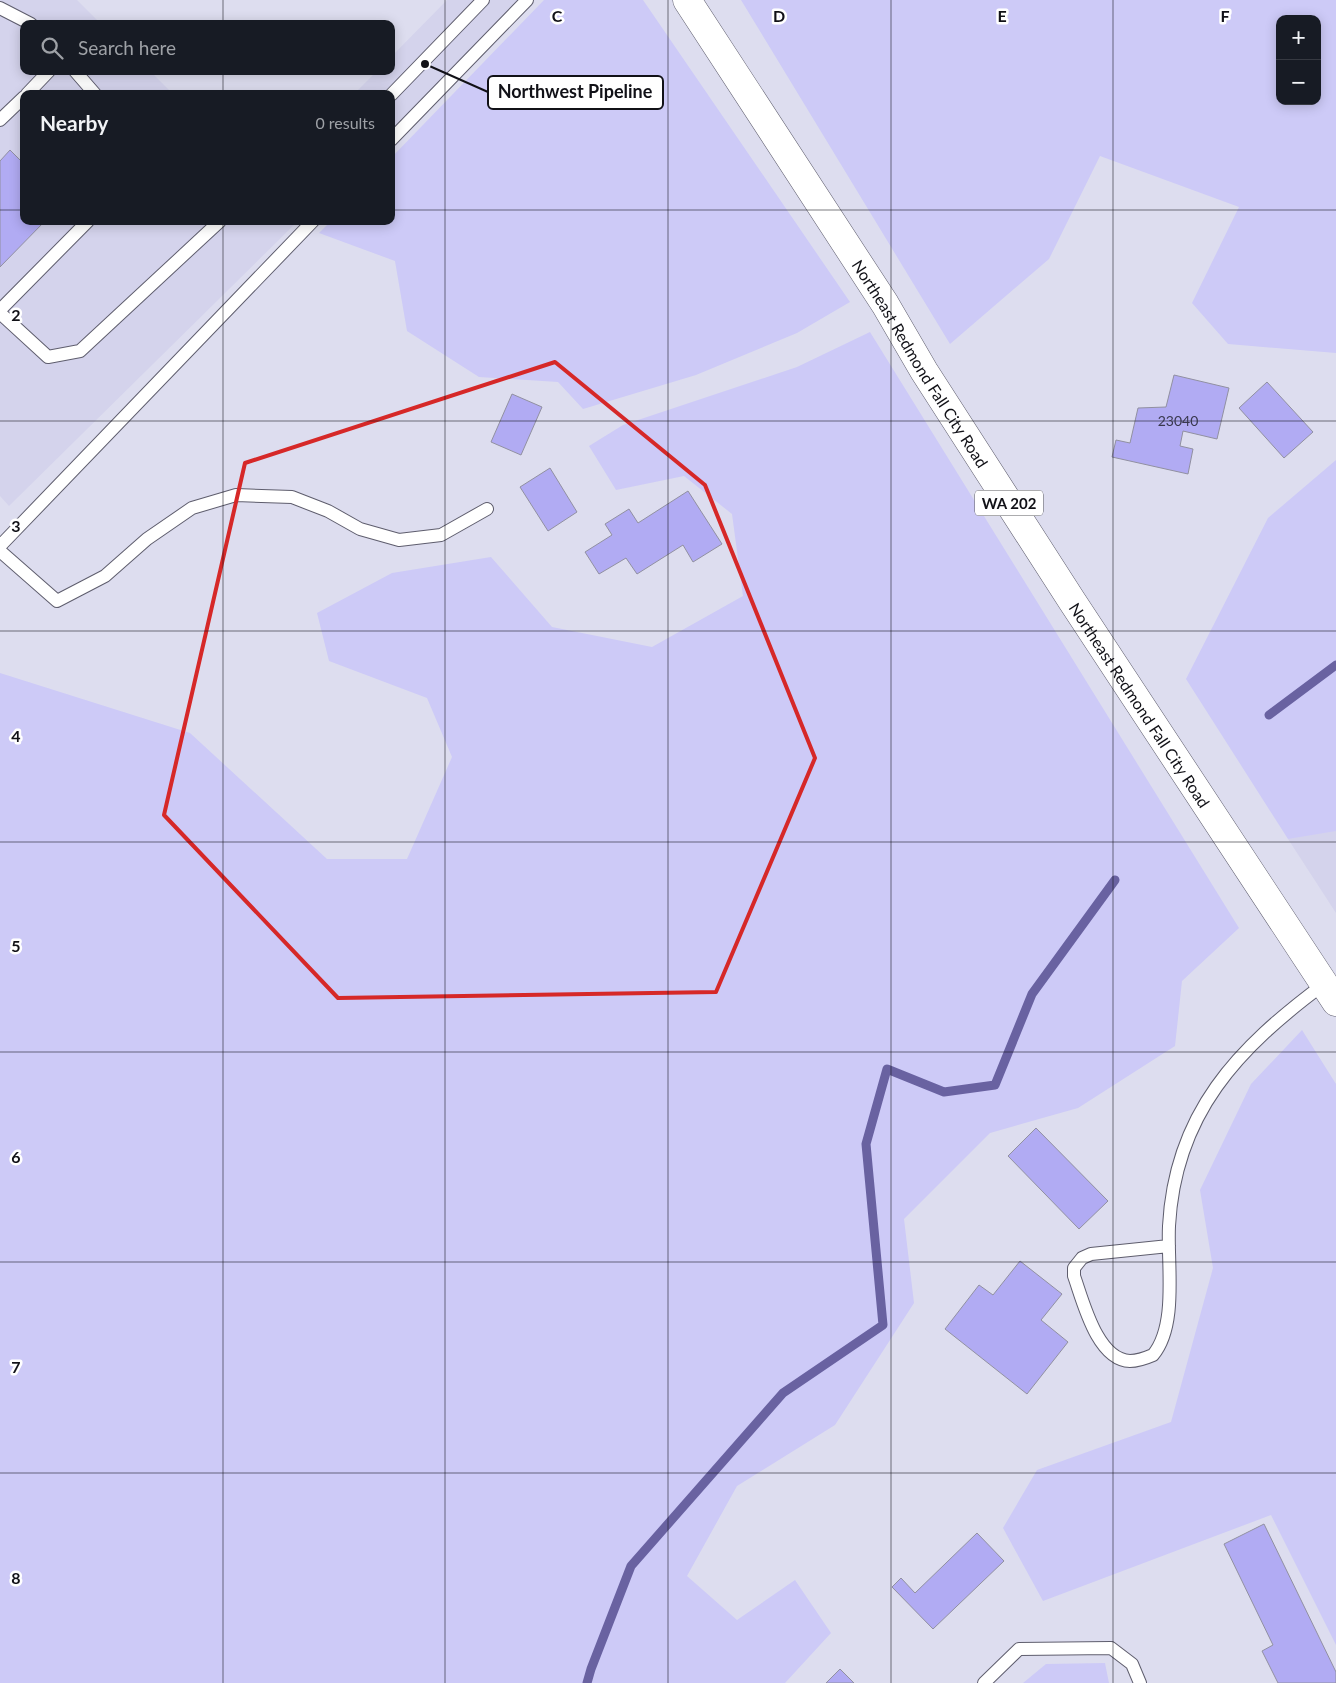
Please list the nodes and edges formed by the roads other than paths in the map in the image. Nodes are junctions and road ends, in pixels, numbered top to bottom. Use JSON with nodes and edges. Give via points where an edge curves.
{"nodes":[{"id":1,"x":484,"y":0,"type":"edge"},
{"id":2,"x":527,"y":0,"type":"edge"},
{"id":3,"x":687,"y":0,"type":"edge"},
{"id":4,"x":0,"y":8,"type":"edge"},
{"id":5,"x":24,"y":20,"type":"edge"},
{"id":6,"x":45,"y":75,"type":"edge"},
{"id":7,"x":78,"y":75,"type":"edge"},
{"id":8,"x":31,"y":90,"type":"edge"},
{"id":9,"x":91,"y":90,"type":"edge"},
{"id":10,"x":395,"y":91,"type":"edge"},
{"id":11,"x":20,"y":101,"type":"edge"},
{"id":12,"x":0,"y":120,"type":"edge"},
{"id":13,"x":395,"y":136,"type":"edge"},
{"id":14,"x":84,"y":225,"type":"edge"},
{"id":15,"x":216,"y":225,"type":"edge"},
{"id":16,"x":309,"y":225,"type":"edge"},
{"id":17,"x":0,"y":311,"type":"edge"},
{"id":18,"x":487,"y":509,"type":"dead end"},
{"id":19,"x":0,"y":546,"type":"edge"},
{"id":20,"x":0,"y":551,"type":"edge"},
{"id":21,"x":1330,"y":993,"type":"edge"},
{"id":22,"x":1169,"y":1246,"type":"junction"},
{"id":23,"x":984,"y":1683,"type":"edge"},
{"id":24,"x":1140,"y":1683,"type":"edge"}],
"edges":[{"from":1,"to":10,"type":"lane"},
{"from":2,"to":13,"type":"lane"},
{"from":3,"to":21,"type":"main road","name":"Northeast Redmond Fall City Road","number":"WA 202","via":[[885,304],[924,371],[1072,601]]},
{"from":4,"to":5,"type":"lane"},
{"from":6,"to":8,"type":"lane"},
{"from":7,"to":9,"type":"lane"},
{"from":11,"to":12,"type":"lane"},
{"from":14,"to":17,"type":"lane"},
{"from":15,"to":17,"type":"lane","via":[[80,352],[48,357]]},
{"from":16,"to":19,"type":"lane"},
{"from":18,"to":20,"type":"lane","via":[[441,535],[399,540],[360,530],[328,511],[292,497],[236,495],[192,508],[147,539],[105,576],[57,601]]},
{"from":21,"to":22,"type":"lane","via":[[1259,1035],[1220,1080],[1205,1103],[1186,1142],[1175,1176]]},
{"from":22,"to":22,"type":"lane","via":[[1165,1335],[1153,1355],[1130,1361],[1118,1358],[1109,1353],[1092,1326],[1074,1268],[1082,1258],[1091,1254]]},
{"from":23,"to":24,"type":"lane","via":[[1019,1649],[1110,1648],[1132,1664]]}]}
